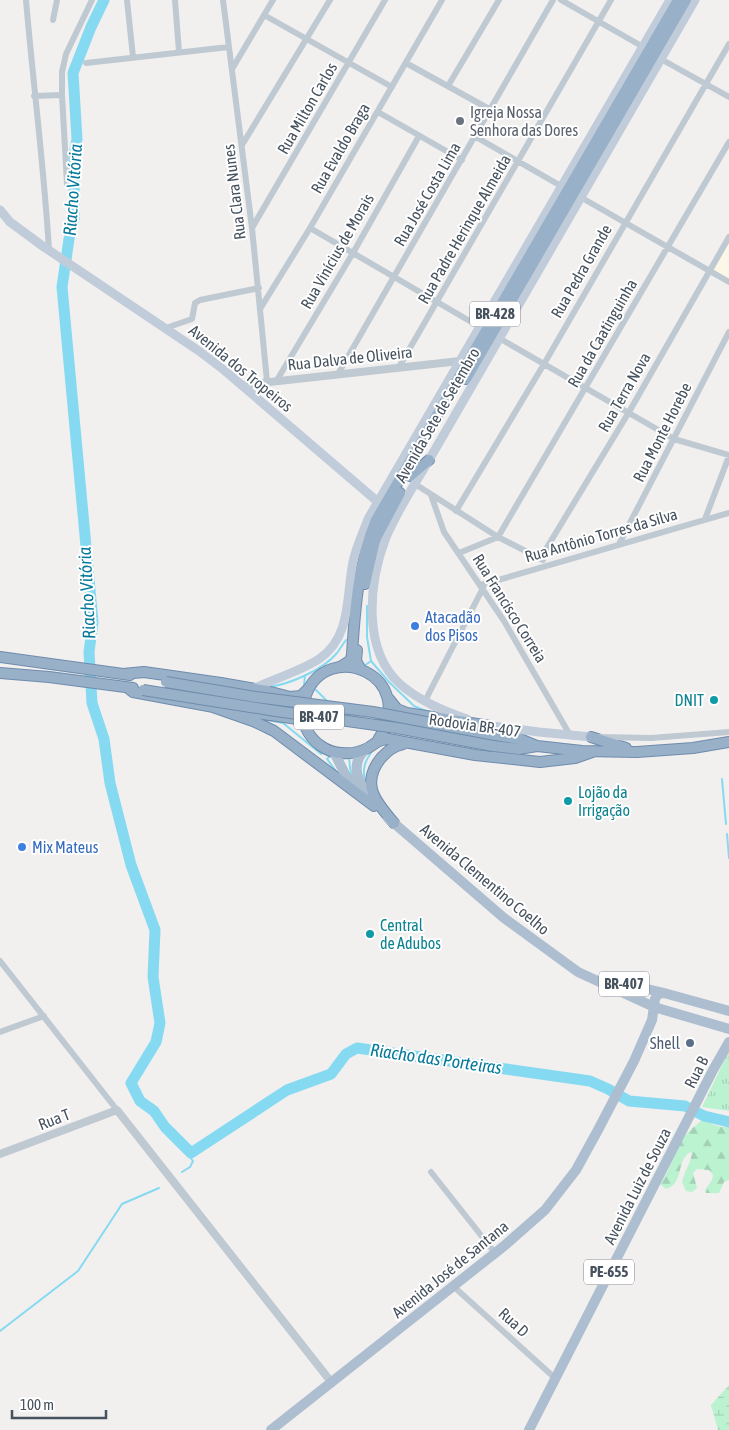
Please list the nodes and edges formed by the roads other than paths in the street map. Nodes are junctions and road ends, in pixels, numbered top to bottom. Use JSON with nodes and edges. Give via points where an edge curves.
{"nodes":[{"id":1,"x":26,"y":0,"type":"edge"},
{"id":2,"x":57,"y":0,"type":"edge"},
{"id":3,"x":92,"y":0,"type":"edge"},
{"id":4,"x":127,"y":0,"type":"edge"},
{"id":5,"x":174,"y":0,"type":"edge"},
{"id":6,"x":223,"y":0,"type":"edge"},
{"id":7,"x":273,"y":0,"type":"edge"},
{"id":8,"x":330,"y":0,"type":"edge"},
{"id":9,"x":385,"y":0,"type":"edge"},
{"id":10,"x":442,"y":0,"type":"edge"},
{"id":11,"x":499,"y":0,"type":"edge"},
{"id":12,"x":554,"y":0,"type":"edge"},
{"id":13,"x":561,"y":0,"type":"edge"},
{"id":14,"x":612,"y":0,"type":"edge"},
{"id":15,"x":696,"y":0,"type":"edge"},
{"id":16,"x":675,"y":2,"type":"edge"},
{"id":17,"x":264,"y":15,"type":"junction"},
{"id":18,"x":53,"y":20,"type":"dead end"},
{"id":19,"x":599,"y":22,"type":"junction"},
{"id":20,"x":307,"y":38,"type":"junction"},
{"id":21,"x":729,"y":44,"type":"edge"},
{"id":22,"x":229,"y":47,"type":"junction"},
{"id":23,"x":180,"y":52,"type":"junction"},
{"id":24,"x":652,"y":53,"type":"junction"},
{"id":25,"x":133,"y":58,"type":"junction"},
{"id":26,"x":86,"y":63,"type":"dead end"},
{"id":27,"x":349,"y":63,"type":"junction"},
{"id":28,"x":406,"y":63,"type":"junction"},
{"id":29,"x":232,"y":69,"type":"junction"},
{"id":30,"x":706,"y":84,"type":"junction"},
{"id":31,"x":448,"y":86,"type":"junction"},
{"id":32,"x":392,"y":87,"type":"junction"},
{"id":33,"x":62,"y":95,"type":"junction"},
{"id":34,"x":34,"y":96,"type":"junction"},
{"id":35,"x":729,"y":97,"type":"edge"},
{"id":36,"x":491,"y":110,"type":"junction"},
{"id":37,"x":378,"y":112,"type":"junction"},
{"id":38,"x":419,"y":136,"type":"junction"},
{"id":39,"x":476,"y":137,"type":"junction"},
{"id":40,"x":729,"y":142,"type":"edge"},
{"id":41,"x":242,"y":145,"type":"junction"},
{"id":42,"x":462,"y":160,"type":"junction"},
{"id":43,"x":518,"y":162,"type":"junction"},
{"id":44,"x":67,"y":184,"type":"dead end"},
{"id":45,"x":561,"y":186,"type":"junction"},
{"id":46,"x":582,"y":198,"type":"junction"},
{"id":47,"x":1,"y":214,"type":"edge"},
{"id":48,"x":626,"y":222,"type":"junction"},
{"id":49,"x":252,"y":228,"type":"junction"},
{"id":50,"x":310,"y":228,"type":"junction"},
{"id":51,"x":729,"y":237,"type":"edge"},
{"id":52,"x":668,"y":247,"type":"junction"},
{"id":53,"x":53,"y":253,"type":"junction"},
{"id":54,"x":353,"y":253,"type":"junction"},
{"id":55,"x":709,"y":271,"type":"junction"},
{"id":56,"x":395,"y":277,"type":"junction"},
{"id":57,"x":729,"y":282,"type":"edge"},
{"id":58,"x":259,"y":288,"type":"junction"},
{"id":59,"x":437,"y":302,"type":"junction"},
{"id":60,"x":260,"y":309,"type":"junction"},
{"id":61,"x":480,"y":327,"type":"junction"},
{"id":62,"x":166,"y":328,"type":"junction"},
{"id":63,"x":729,"y":332,"type":"edge"},
{"id":64,"x":499,"y":338,"type":"junction"},
{"id":65,"x":460,"y":361,"type":"junction"},
{"id":66,"x":544,"y":364,"type":"junction"},
{"id":67,"x":399,"y":367,"type":"junction"},
{"id":68,"x":338,"y":374,"type":"junction"},
{"id":69,"x":277,"y":380,"type":"junction"},
{"id":70,"x":267,"y":381,"type":"junction"},
{"id":71,"x":243,"y":385,"type":"junction"},
{"id":72,"x":450,"y":386,"type":"junction"},
{"id":73,"x":586,"y":388,"type":"junction"},
{"id":74,"x":629,"y":412,"type":"junction"},
{"id":75,"x":674,"y":439,"type":"junction"},
{"id":76,"x":729,"y":455,"type":"edge"},
{"id":77,"x":428,"y":460,"type":"joint"},
{"id":78,"x":412,"y":480,"type":"junction"},
{"id":79,"x":430,"y":495,"type":"junction"},
{"id":80,"x":378,"y":502,"type":"junction"},
{"id":81,"x":456,"y":512,"type":"junction"},
{"id":82,"x":729,"y":513,"type":"edge"},
{"id":83,"x":705,"y":519,"type":"junction"},
{"id":84,"x":362,"y":534,"type":"junction"},
{"id":85,"x":498,"y":537,"type":"junction"},
{"id":86,"x":619,"y":544,"type":"junction"},
{"id":87,"x":365,"y":551,"type":"junction"},
{"id":88,"x":459,"y":553,"type":"junction"},
{"id":89,"x":540,"y":559,"type":"junction"},
{"id":90,"x":551,"y":564,"type":"junction"},
{"id":91,"x":482,"y":587,"type":"junction"},
{"id":92,"x":0,"y":657,"type":"edge"},
{"id":93,"x":340,"y":668,"type":"junction"},
{"id":94,"x":360,"y":668,"type":"junction"},
{"id":95,"x":0,"y":673,"type":"edge"},
{"id":96,"x":119,"y":673,"type":"junction"},
{"id":97,"x":128,"y":688,"type":"junction"},
{"id":98,"x":308,"y":688,"type":"junction"},
{"id":99,"x":253,"y":689,"type":"junction"},
{"id":100,"x":389,"y":700,"type":"junction"},
{"id":101,"x":425,"y":701,"type":"junction"},
{"id":102,"x":213,"y":707,"type":"junction"},
{"id":103,"x":305,"y":724,"type":"junction"},
{"id":104,"x":493,"y":731,"type":"junction"},
{"id":105,"x":729,"y":732,"type":"edge"},
{"id":106,"x":570,"y":735,"type":"junction"},
{"id":107,"x":591,"y":737,"type":"junction"},
{"id":108,"x":378,"y":740,"type":"junction"},
{"id":109,"x":729,"y":742,"type":"edge"},
{"id":110,"x":410,"y":743,"type":"junction"},
{"id":111,"x":537,"y":746,"type":"junction"},
{"id":112,"x":367,"y":748,"type":"junction"},
{"id":113,"x":595,"y":751,"type":"junction"},
{"id":114,"x":334,"y":752,"type":"junction"},
{"id":115,"x":637,"y":752,"type":"junction"},
{"id":116,"x":374,"y":806,"type":"junction"},
{"id":117,"x":394,"y":823,"type":"junction"},
{"id":118,"x":0,"y":961,"type":"edge"},
{"id":119,"x":584,"y":975,"type":"junction"},
{"id":120,"x":664,"y":993,"type":"junction"},
{"id":121,"x":654,"y":1007,"type":"junction"},
{"id":122,"x":729,"y":1012,"type":"edge"},
{"id":123,"x":44,"y":1016,"type":"junction"},
{"id":124,"x":727,"y":1028,"type":"edge"},
{"id":125,"x":0,"y":1032,"type":"edge"},
{"id":126,"x":729,"y":1042,"type":"edge"},
{"id":127,"x":117,"y":1110,"type":"junction"},
{"id":128,"x":690,"y":1115,"type":"joint"},
{"id":129,"x":0,"y":1154,"type":"edge"},
{"id":130,"x":431,"y":1172,"type":"dead end"},
{"id":131,"x":495,"y":1253,"type":"junction"},
{"id":132,"x":453,"y":1286,"type":"junction"},
{"id":133,"x":556,"y":1379,"type":"junction"},
{"id":134,"x":332,"y":1383,"type":"junction"},
{"id":135,"x":271,"y":1430,"type":"edge"},
{"id":136,"x":530,"y":1430,"type":"edge"}],
"edges":[{"from":1,"to":34,"type":"street"},
{"from":2,"to":18,"type":"street"},
{"from":3,"to":33,"type":"street","via":[[66,54]]},
{"from":4,"to":25,"type":"street"},
{"from":5,"to":23,"type":"street"},
{"from":6,"to":22,"type":"street","name":"Rua Clara Nunes"},
{"from":7,"to":17,"type":"street"},
{"from":8,"to":20,"type":"street"},
{"from":9,"to":27,"type":"street","name":"Rua Milton Carlos"},
{"from":10,"to":28,"type":"street","name":"Rua Evaldo Braga"},
{"from":11,"to":31,"type":"street"},
{"from":12,"to":36,"type":"street","name":"Rua José Costa Lima"},
{"from":13,"to":19,"type":"street"},
{"from":14,"to":19,"type":"street","name":"Rua Padre Herinque Almeida"},
{"from":15,"to":24,"type":"main road","name":"Avenida Sete de Setembro"},
{"from":16,"to":24,"type":"highway","name":"Avenida Sete de Setembro","number":"BR-428"},
{"from":17,"to":20,"type":"street"},
{"from":17,"to":29,"type":"street"},
{"from":19,"to":24,"type":"street"},
{"from":19,"to":43,"type":"street","name":"Rua Padre Herinque Almeida"},
{"from":20,"to":27,"type":"street"},
{"from":20,"to":41,"type":"street"},
{"from":21,"to":30,"type":"street","name":"Rua Pedra Grande"},
{"from":22,"to":23,"type":"street"},
{"from":22,"to":29,"type":"street","name":"Rua Clara Nunes"},
{"from":23,"to":25,"type":"street"},
{"from":24,"to":30,"type":"street"},
{"from":24,"to":45,"type":"main road","name":"Avenida Sete de Setembro"},
{"from":24,"to":46,"type":"main road","name":"Avenida Sete de Setembro"},
{"from":24,"to":72,"type":"highway","name":"Avenida Sete de Setembro","number":"BR-428"},
{"from":24,"to":78,"type":"highway","name":"Avenida Sete de Setembro","number":"BR-428"},
{"from":25,"to":26,"type":"street"},
{"from":27,"to":32,"type":"street"},
{"from":27,"to":49,"type":"street","name":"Rua Milton Carlos"},
{"from":28,"to":31,"type":"street"},
{"from":28,"to":32,"type":"street","name":"Rua Evaldo Braga"},
{"from":29,"to":41,"type":"street","name":"Rua Clara Nunes"},
{"from":30,"to":35,"type":"street"},
{"from":30,"to":48,"type":"street","name":"Rua Pedra Grande"},
{"from":31,"to":36,"type":"street"},
{"from":32,"to":37,"type":"street","name":"Rua Evaldo Braga"},
{"from":33,"to":34,"type":"street"},
{"from":33,"to":44,"type":"street"},
{"from":34,"to":53,"type":"street"},
{"from":36,"to":39,"type":"street","name":"Rua José Costa Lima"},
{"from":37,"to":38,"type":"street"},
{"from":37,"to":50,"type":"street","name":"Rua Evaldo Braga"},
{"from":38,"to":42,"type":"street"},
{"from":38,"to":54,"type":"street","name":"Rua Vinícius de Morais"},
{"from":39,"to":42,"type":"street","name":"Rua José Costa Lima"},
{"from":39,"to":43,"type":"street"},
{"from":40,"to":52,"type":"street","name":"Rua da Caatinguinha"},
{"from":41,"to":49,"type":"street","name":"Rua Clara Nunes"},
{"from":42,"to":56,"type":"street","name":"Rua José Costa Lima"},
{"from":43,"to":45,"type":"street"},
{"from":43,"to":59,"type":"street","name":"Rua Padre Herinque Almeida"},
{"from":45,"to":61,"type":"main road","name":"Avenida Sete de Setembro"},
{"from":46,"to":48,"type":"street"},
{"from":46,"to":64,"type":"main road","name":"Avenida Sete de Setembro"},
{"from":47,"to":53,"type":"main road","name":"Avenida dos Tropeiros"},
{"from":48,"to":52,"type":"street"},
{"from":48,"to":66,"type":"street","name":"Rua Pedra Grande"},
{"from":49,"to":58,"type":"street","name":"Rua Clara Nunes"},
{"from":50,"to":54,"type":"street"},
{"from":50,"to":60,"type":"street","name":"Rua Evaldo Braga"},
{"from":51,"to":55,"type":"street","name":"Rua Terra Nova"},
{"from":52,"to":55,"type":"street"},
{"from":52,"to":73,"type":"street","name":"Rua da Caatinguinha"},
{"from":53,"to":62,"type":"main road","name":"Avenida dos Tropeiros"},
{"from":54,"to":56,"type":"street"},
{"from":54,"to":69,"type":"street","name":"Rua Vinícius de Morais"},
{"from":55,"to":57,"type":"street"},
{"from":55,"to":74,"type":"street","name":"Rua Terra Nova"},
{"from":56,"to":59,"type":"street"},
{"from":56,"to":68,"type":"street","name":"Rua José Costa Lima"},
{"from":58,"to":60,"type":"street","name":"Rua Clara Nunes"},
{"from":58,"to":62,"type":"street","via":[[200,300],[195,304],[194,317],[190,321]]},
{"from":59,"to":61,"type":"street"},
{"from":59,"to":67,"type":"street","name":"Rua Padre Herinque Almeida"},
{"from":60,"to":70,"type":"street","name":"Rua Clara Nunes"},
{"from":61,"to":65,"type":"main road","name":"Avenida Sete de Setembro"},
{"from":62,"to":71,"type":"main road","name":"Avenida dos Tropeiros"},
{"from":63,"to":75,"type":"street","name":"Rua Monte Horebe"},
{"from":64,"to":66,"type":"street"},
{"from":64,"to":77,"type":"main road","name":"Avenida Sete de Setembro"},
{"from":65,"to":67,"type":"street","name":"Rua Dalva de Oliveira"},
{"from":65,"to":72,"type":"main road","name":"Avenida Sete de Setembro"},
{"from":66,"to":73,"type":"street"},
{"from":66,"to":81,"type":"street","name":"Rua Pedra Grande"},
{"from":67,"to":68,"type":"street","name":"Rua Dalva de Oliveira"},
{"from":68,"to":69,"type":"street","name":"Rua Dalva de Oliveira"},
{"from":69,"to":70,"type":"street","name":"Rua Dalva de Oliveira"},
{"from":70,"to":71,"type":"street","name":"Rua Dalva de Oliveira"},
{"from":71,"to":80,"type":"main road","name":"Avenida dos Tropeiros"},
{"from":72,"to":80,"type":"main road","name":"Avenida Sete de Setembro"},
{"from":72,"to":87,"type":"highway","name":"Avenida Sete de Setembro","number":"BR-428","via":[[376,520]]},
{"from":73,"to":74,"type":"street"},
{"from":73,"to":85,"type":"street","name":"Rua da Caatinguinha"},
{"from":74,"to":75,"type":"street"},
{"from":74,"to":89,"type":"street","name":"Rua Terra Nova"},
{"from":75,"to":76,"type":"street"},
{"from":75,"to":86,"type":"street","name":"Rua Monte Horebe"},
{"from":76,"to":83,"type":"street"},
{"from":77,"to":78,"type":"highway"},
{"from":78,"to":79,"type":"street"},
{"from":78,"to":94,"type":"highway","name":"Avenida Sete de Setembro","number":"BR-428","via":[[375,540],[364,586],[356,660]]},
{"from":78,"to":101,"type":"main road","name":"Avenida Sete de Setembro","via":[[376,569],[371,608],[376,642],[391,674],[399,684]]},
{"from":79,"to":81,"type":"street"},
{"from":79,"to":88,"type":"street","name":"Rua Francisco Correia","via":[[440,524]]},
{"from":80,"to":84,"type":"main road","name":"Avenida Sete de Setembro"},
{"from":81,"to":85,"type":"street"},
{"from":82,"to":83,"type":"street","name":"Rua Antônio Torres da Silva"},
{"from":83,"to":86,"type":"street","name":"Rua Antônio Torres da Silva"},
{"from":84,"to":87,"type":"highway"},
{"from":84,"to":99,"type":"main road","name":"Avenida Sete de Setembro","via":[[353,561],[345,624],[330,650],[291,674]]},
{"from":85,"to":88,"type":"street"},
{"from":85,"to":89,"type":"street"},
{"from":86,"to":90,"type":"street","name":"Rua Antônio Torres da Silva"},
{"from":87,"to":93,"type":"highway","name":"Avenida Sete de Setembro","number":"BR-428","via":[[358,585],[352,654]]},
{"from":88,"to":91,"type":"street","name":"Rua Francisco Correia"},
{"from":89,"to":90,"type":"street"},
{"from":90,"to":91,"type":"street","name":"Rua Antônio Torres da Silva"},
{"from":91,"to":101,"type":"street"},
{"from":91,"to":106,"type":"street","name":"Rua Francisco Correia"},
{"from":92,"to":96,"type":"highway","name":"Rodovia BR-407","number":"BR-407"},
{"from":93,"to":94,"type":"highway"},
{"from":93,"to":98,"type":"highway","via":[[330,669]]},
{"from":94,"to":100,"type":"highway","via":[[383,686]]},
{"from":95,"to":97,"type":"highway","name":"Rodovia BR-407","number":"BR-407"},
{"from":96,"to":99,"type":"highway","number":"BR-407","via":[[144,672]]},
{"from":96,"to":104,"type":"highway","name":"Rodovia BR-407","number":"BR-407","bridge":true,"via":[[256,697]]},
{"from":97,"to":102,"type":"highway","number":"BR-407","via":[[133,692]]},
{"from":97,"to":111,"type":"highway","name":"Rodovia BR-407","number":"BR-407","bridge":true,"via":[[397,728],[493,746],[519,749]]},
{"from":98,"to":99,"type":"highway","number":"BR-407","via":[[300,696],[290,697]]},
{"from":98,"to":103,"type":"highway","via":[[303,702]]},
{"from":100,"to":104,"type":"highway","number":"BR-407","via":[[397,709],[407,713]]},
{"from":100,"to":108,"type":"highway","via":[[390,714]]},
{"from":101,"to":104,"type":"main road","name":"Avenida Sete de Setembro"},
{"from":102,"to":103,"type":"highway","number":"BR-407","via":[[298,719]]},
{"from":102,"to":116,"type":"highway","via":[[274,731]]},
{"from":103,"to":114,"type":"highway","via":[[315,741]]},
{"from":104,"to":106,"type":"main road","name":"Avenida Sete de Setembro"},
{"from":104,"to":111,"type":"highway","name":"Rodovia BR-407","number":"BR-407"},
{"from":105,"to":107,"type":"street","via":[[651,738]]},
{"from":106,"to":107,"type":"main road","name":"Avenida Sete de Setembro"},
{"from":107,"to":115,"type":"highway"},
{"from":108,"to":110,"type":"highway","number":"BR-407"},
{"from":108,"to":112,"type":"highway"},
{"from":109,"to":115,"type":"highway","number":"BR-407"},
{"from":110,"to":113,"type":"highway","number":"BR-407","via":[[500,759],[540,762],[575,758]]},
{"from":110,"to":117,"type":"highway","via":[[393,747],[375,766],[372,774],[375,799]]},
{"from":111,"to":113,"type":"highway","number":"BR-407"},
{"from":112,"to":114,"type":"highway","via":[[354,753]]},
{"from":112,"to":117,"type":"main road","name":"Avenida Clementino Coelho","via":[[357,761],[359,781],[376,806]]},
{"from":113,"to":115,"type":"highway","number":"BR-407"},
{"from":114,"to":116,"type":"main road","name":"Avenida Clementino Coelho","via":[[351,783]]},
{"from":116,"to":117,"type":"main road","name":"Avenida Clementino Coelho"},
{"from":117,"to":119,"type":"main road","name":"Avenida Clementino Coelho","number":"BR-407","via":[[504,918]]},
{"from":118,"to":123,"type":"street"},
{"from":119,"to":120,"type":"main road","name":"Avenida Clementino Coelho","number":"BR-407"},
{"from":119,"to":121,"type":"main road","name":"Avenida Clementino Coelho","number":"BR-407"},
{"from":120,"to":121,"type":"main road","name":"Avenida José de Santana","via":[[656,996]]},
{"from":120,"to":122,"type":"main road","name":"Avenida Clementino Coelho","number":"BR-407"},
{"from":121,"to":124,"type":"main road","name":"Avenida Clementino Coelho","number":"BR-407"},
{"from":121,"to":131,"type":"main road","name":"Avenida José de Santana","via":[[652,1020],[576,1170],[545,1210]]},
{"from":123,"to":125,"type":"street"},
{"from":123,"to":127,"type":"street"},
{"from":126,"to":128,"type":"main road","name":"Rua B","number":"PE-655"},
{"from":127,"to":129,"type":"street","name":"Rua T"},
{"from":127,"to":134,"type":"street"},
{"from":128,"to":133,"type":"main road","name":"Avenida Luiz de Souza","number":"PE-655"},
{"from":130,"to":131,"type":"street"},
{"from":131,"to":132,"type":"main road","name":"Avenida José de Santana"},
{"from":132,"to":133,"type":"street","name":"Rua D"},
{"from":132,"to":134,"type":"main road","name":"Avenida José de Santana"},
{"from":133,"to":136,"type":"main road","name":"Avenida Luiz de Souza","number":"PE-655"},
{"from":134,"to":135,"type":"main road","name":"Avenida José de Santana"}]}
